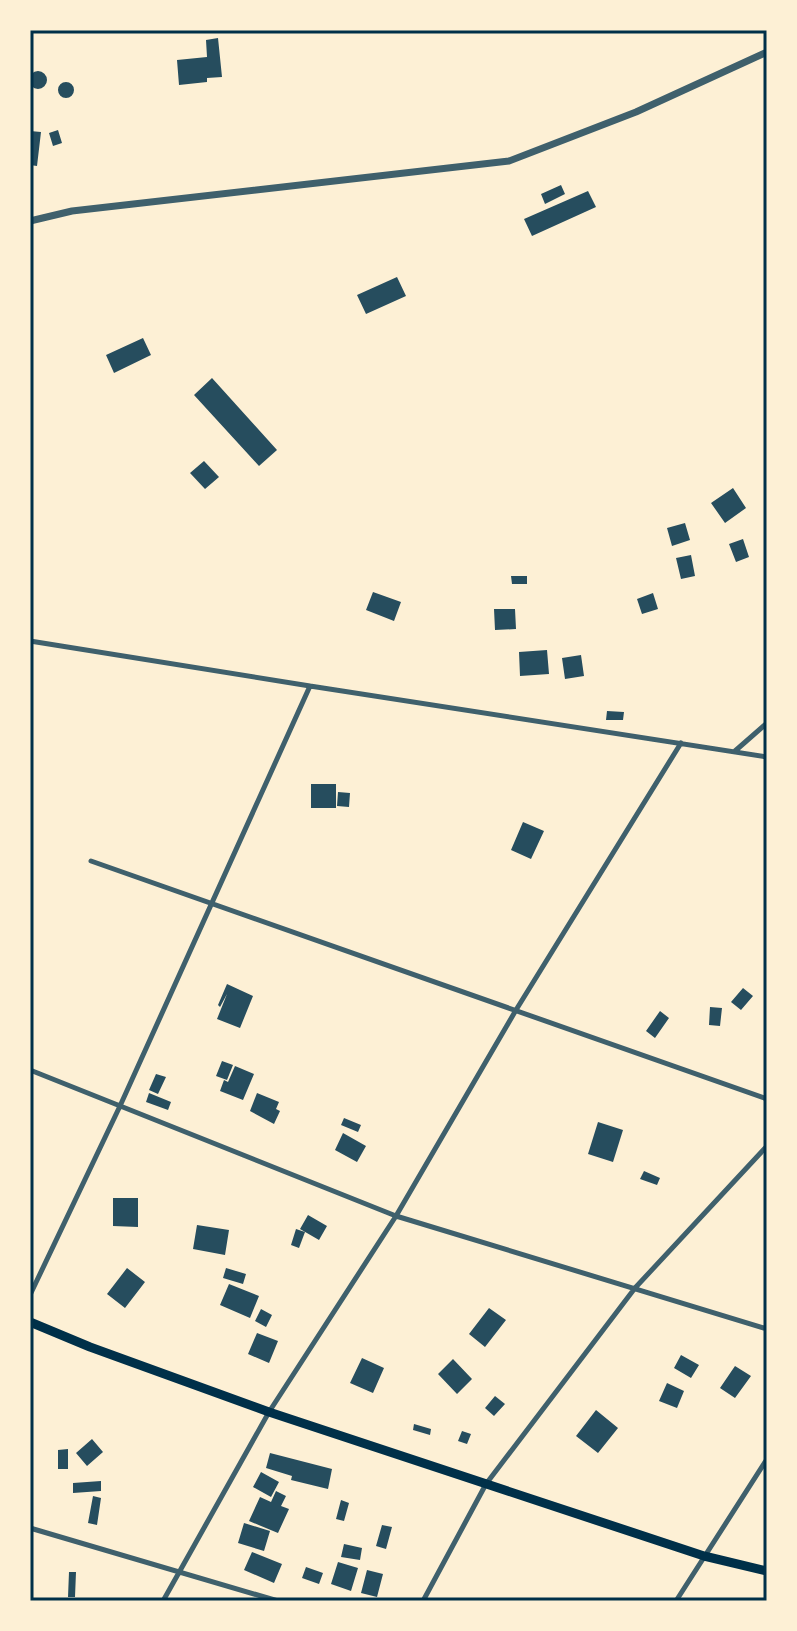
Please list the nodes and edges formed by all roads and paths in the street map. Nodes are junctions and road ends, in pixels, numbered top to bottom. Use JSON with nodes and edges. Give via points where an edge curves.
{"nodes":[{"id":1,"x":767,"y":52,"type":"edge"},
{"id":2,"x":30,"y":221,"type":"edge"},
{"id":3,"x":30,"y":641,"type":"edge"},
{"id":4,"x":310,"y":686,"type":"junction"},
{"id":5,"x":767,"y":723,"type":"edge"},
{"id":6,"x":681,"y":743,"type":"junction"},
{"id":7,"x":735,"y":752,"type":"junction"},
{"id":8,"x":767,"y":757,"type":"edge"},
{"id":9,"x":91,"y":861,"type":"dead end"},
{"id":10,"x":211,"y":902,"type":"junction"},
{"id":11,"x":516,"y":1010,"type":"junction"},
{"id":12,"x":30,"y":1070,"type":"edge"},
{"id":13,"x":767,"y":1099,"type":"edge"},
{"id":14,"x":120,"y":1106,"type":"junction"},
{"id":15,"x":767,"y":1146,"type":"edge"},
{"id":16,"x":396,"y":1216,"type":"junction"},
{"id":17,"x":635,"y":1288,"type":"junction"},
{"id":18,"x":30,"y":1295,"type":"edge"},
{"id":19,"x":30,"y":1322,"type":"edge"},
{"id":20,"x":767,"y":1329,"type":"edge"},
{"id":21,"x":269,"y":1412,"type":"junction"},
{"id":22,"x":767,"y":1459,"type":"edge"},
{"id":23,"x":486,"y":1484,"type":"junction"},
{"id":24,"x":30,"y":1528,"type":"edge"},
{"id":25,"x":704,"y":1556,"type":"junction"},
{"id":26,"x":767,"y":1571,"type":"edge"},
{"id":27,"x":181,"y":1572,"type":"junction"},
{"id":28,"x":163,"y":1601,"type":"edge"},
{"id":29,"x":278,"y":1601,"type":"edge"},
{"id":30,"x":423,"y":1601,"type":"edge"},
{"id":31,"x":676,"y":1601,"type":"edge"}],
"edges":[{"from":1,"to":2,"type":"street","via":[[636,112],[509,161],[72,211]]},
{"from":3,"to":4,"type":"street"},
{"from":4,"to":6,"type":"street"},
{"from":4,"to":10,"type":"street"},
{"from":5,"to":7,"type":"street"},
{"from":6,"to":7,"type":"street"},
{"from":6,"to":11,"type":"street"},
{"from":7,"to":8,"type":"street"},
{"from":9,"to":10,"type":"street"},
{"from":10,"to":11,"type":"street"},
{"from":10,"to":14,"type":"street"},
{"from":11,"to":13,"type":"street"},
{"from":11,"to":16,"type":"street"},
{"from":12,"to":14,"type":"street"},
{"from":14,"to":16,"type":"street"},
{"from":14,"to":18,"type":"street"},
{"from":15,"to":17,"type":"street"},
{"from":16,"to":17,"type":"street"},
{"from":16,"to":21,"type":"street"},
{"from":17,"to":20,"type":"street"},
{"from":17,"to":23,"type":"street"},
{"from":19,"to":21,"type":"highway"},
{"from":21,"to":23,"type":"highway"},
{"from":21,"to":27,"type":"street"},
{"from":22,"to":25,"type":"street"},
{"from":23,"to":25,"type":"highway"},
{"from":23,"to":30,"type":"street"},
{"from":24,"to":27,"type":"street"},
{"from":25,"to":26,"type":"highway"},
{"from":25,"to":31,"type":"street"},
{"from":27,"to":28,"type":"street"},
{"from":27,"to":29,"type":"street"}]}
